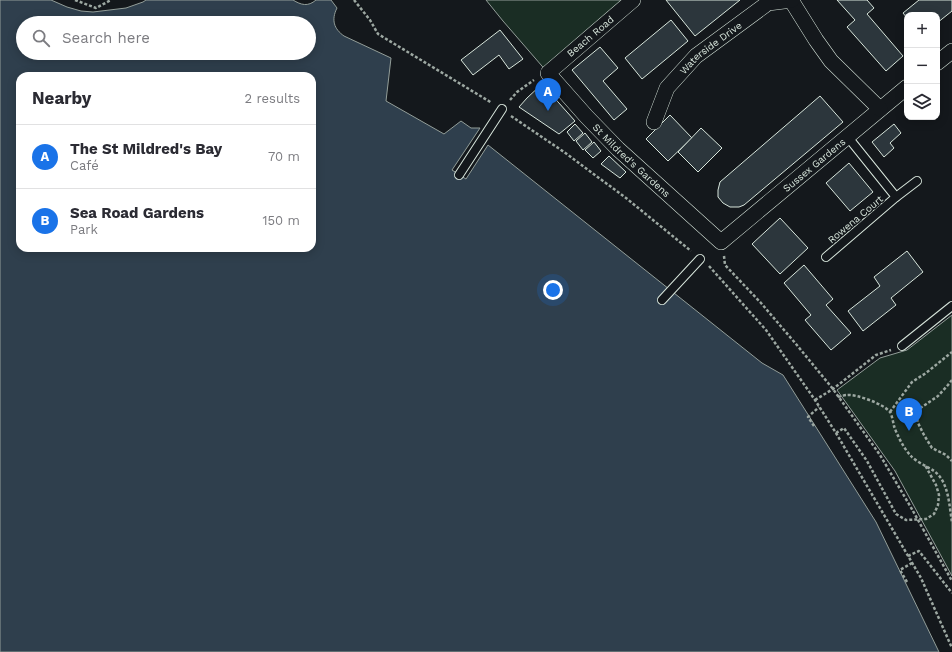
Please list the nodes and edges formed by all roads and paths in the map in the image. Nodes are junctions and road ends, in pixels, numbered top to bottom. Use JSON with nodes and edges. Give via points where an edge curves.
{"nodes":[{"id":1,"x":75,"y":0,"type":"edge"},
{"id":2,"x":111,"y":0,"type":"edge"},
{"id":3,"x":354,"y":0,"type":"edge"},
{"id":4,"x":633,"y":0,"type":"edge"},
{"id":5,"x":791,"y":0,"type":"edge"},
{"id":6,"x":952,"y":51,"type":"edge"},
{"id":7,"x":940,"y":61,"type":"edge"},
{"id":8,"x":548,"y":73,"type":"junction"},
{"id":9,"x":904,"y":89,"type":"edge"},
{"id":10,"x":502,"y":109,"type":"junction"},
{"id":11,"x":880,"y":109,"type":"junction"},
{"id":12,"x":654,"y":122,"type":"dead end"},
{"id":13,"x":847,"y":136,"type":"junction"},
{"id":14,"x":459,"y":174,"type":"dead end"},
{"id":15,"x":917,"y":181,"type":"dead end"},
{"id":16,"x":896,"y":197,"type":"junction"},
{"id":17,"x":721,"y":242,"type":"junction"},
{"id":18,"x":826,"y":257,"type":"dead end"},
{"id":19,"x":700,"y":259,"type":"junction"},
{"id":20,"x":662,"y":300,"type":"dead end"},
{"id":21,"x":952,"y":306,"type":"edge"},
{"id":22,"x":902,"y":346,"type":"joint"},
{"id":23,"x":952,"y":352,"type":"edge"},
{"id":24,"x":952,"y":380,"type":"edge"},
{"id":25,"x":833,"y":389,"type":"junction"},
{"id":26,"x":838,"y":397,"type":"junction"},
{"id":27,"x":815,"y":400,"type":"junction"},
{"id":28,"x":819,"y":407,"type":"junction"},
{"id":29,"x":890,"y":412,"type":"junction"},
{"id":30,"x":814,"y":426,"type":"dead end"},
{"id":31,"x":836,"y":432,"type":"junction"},
{"id":32,"x":952,"y":461,"type":"edge"},
{"id":33,"x":925,"y":465,"type":"junction"},
{"id":34,"x":952,"y":522,"type":"edge"},
{"id":35,"x":908,"y":556,"type":"junction"},
{"id":36,"x":912,"y":563,"type":"junction"},
{"id":37,"x":952,"y":581,"type":"edge"},
{"id":38,"x":907,"y":582,"type":"dead end"},
{"id":39,"x":952,"y":593,"type":"edge"},
{"id":40,"x":952,"y":648,"type":"edge"}],
"edges":[{"from":1,"to":2,"type":"path","via":[[96,8]]},
{"from":3,"to":10,"type":"path","via":[[378,34]]},
{"from":4,"to":8,"type":"street","name":"Beach Road"},
{"from":5,"to":11,"type":"street","name":"Waterside Drive","via":[[831,61]]},
{"from":5,"to":12,"type":"street","name":"Waterside Drive","via":[[768,3],[696,56],[667,88]]},
{"from":6,"to":7,"type":"street"},
{"from":8,"to":10,"type":"path","via":[[517,92]]},
{"from":8,"to":17,"type":"street","name":"St Mildred's Gardens","via":[[618,149]]},
{"from":9,"to":11,"type":"street","name":"Sussex Gardens"},
{"from":10,"to":14,"type":"lane"},
{"from":10,"to":19,"type":"path","via":[[626,198]]},
{"from":11,"to":13,"type":"street","name":"Sussex Gardens"},
{"from":13,"to":16,"type":"lane","name":"Rowena Court"},
{"from":13,"to":17,"type":"street","name":"Sussex Gardens"},
{"from":15,"to":16,"type":"lane","name":"Rowena Court"},
{"from":16,"to":18,"type":"lane","name":"Rowena Court"},
{"from":17,"to":25,"type":"path","via":[[725,265],[761,303]]},
{"from":19,"to":20,"type":"lane"},
{"from":19,"to":27,"type":"path","via":[[766,330]]},
{"from":21,"to":22,"type":"lane"},
{"from":22,"to":25,"type":"path","via":[[876,355]]},
{"from":23,"to":29,"type":"path","via":[[912,382]]},
{"from":24,"to":32,"type":"path","via":[[938,396],[919,409],[916,415],[932,448]]},
{"from":25,"to":26,"type":"path"},
{"from":25,"to":27,"type":"path"},
{"from":26,"to":29,"type":"path","via":[[848,394],[861,397]]},
{"from":26,"to":37,"type":"path","bridge":true,"via":[[880,455]]},
{"from":27,"to":28,"type":"path"},
{"from":28,"to":30,"type":"path","via":[[808,417]]},
{"from":28,"to":31,"type":"path"},
{"from":29,"to":33,"type":"path","via":[[903,445],[911,456]]},
{"from":31,"to":33,"type":"path","via":[[844,428],[870,467],[896,514],[906,520],[926,519],[934,514],[938,504],[936,485]]},
{"from":31,"to":35,"type":"path"},
{"from":33,"to":34,"type":"path","via":[[943,482]]},
{"from":35,"to":36,"type":"path"},
{"from":35,"to":39,"type":"path","via":[[919,551]]},
{"from":36,"to":38,"type":"path","via":[[900,570]]},
{"from":36,"to":40,"type":"path"}]}
